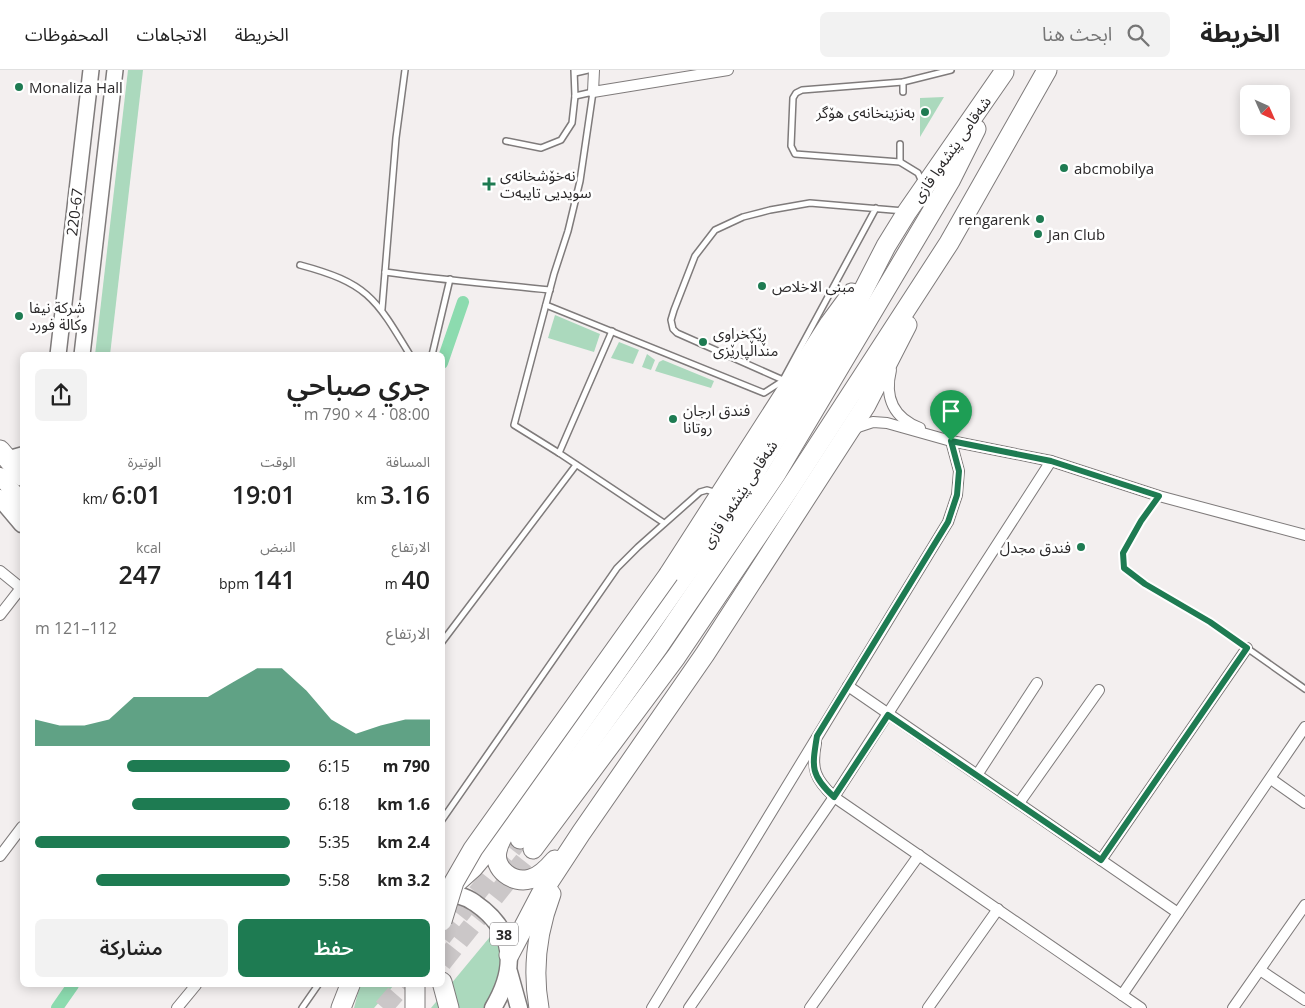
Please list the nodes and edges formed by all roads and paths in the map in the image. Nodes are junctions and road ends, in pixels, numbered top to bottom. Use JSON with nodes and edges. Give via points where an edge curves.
{"nodes":[{"id":1,"x":91,"y":70,"type":"edge"},
{"id":2,"x":115,"y":70,"type":"edge"},
{"id":3,"x":406,"y":70,"type":"edge"},
{"id":4,"x":588,"y":70,"type":"edge"},
{"id":5,"x":594,"y":70,"type":"edge"},
{"id":6,"x":728,"y":70,"type":"edge"},
{"id":7,"x":951,"y":70,"type":"edge"},
{"id":8,"x":1047,"y":70,"type":"edge"},
{"id":9,"x":575,"y":71,"type":"edge"},
{"id":10,"x":1005,"y":71,"type":"edge"},
{"id":11,"x":903,"y":82,"type":"junction"},
{"id":12,"x":593,"y":92,"type":"junction"},
{"id":13,"x":903,"y":92,"type":"dead end"},
{"id":14,"x":575,"y":96,"type":"junction"},
{"id":15,"x":506,"y":141,"type":"dead end"},
{"id":16,"x":900,"y":144,"type":"dead end"},
{"id":17,"x":900,"y":162,"type":"junction"},
{"id":18,"x":922,"y":189,"type":"junction"},
{"id":19,"x":876,"y":208,"type":"junction"},
{"id":20,"x":906,"y":212,"type":"junction"},
{"id":21,"x":949,"y":243,"type":"junction"},
{"id":22,"x":886,"y":246,"type":"junction"},
{"id":23,"x":300,"y":265,"type":"dead end"},
{"id":24,"x":385,"y":272,"type":"junction"},
{"id":25,"x":450,"y":279,"type":"junction"},
{"id":26,"x":550,"y":290,"type":"junction"},
{"id":27,"x":546,"y":305,"type":"junction"},
{"id":28,"x":382,"y":309,"type":"junction"},
{"id":29,"x":612,"y":331,"type":"junction"},
{"id":30,"x":896,"y":349,"type":"junction"},
{"id":31,"x":58,"y":352,"type":"edge"},
{"id":32,"x":82,"y":352,"type":"edge"},
{"id":33,"x":408,"y":352,"type":"edge"},
{"id":34,"x":433,"y":352,"type":"edge"},
{"id":35,"x":790,"y":377,"type":"junction"},
{"id":36,"x":844,"y":440,"type":"junction"},
{"id":37,"x":951,"y":441,"type":"junction"},
{"id":38,"x":559,"y":453,"type":"junction"},
{"id":39,"x":8,"y":460,"type":"edge"},
{"id":40,"x":1051,"y":461,"type":"junction"},
{"id":41,"x":576,"y":465,"type":"junction"},
{"id":42,"x":20,"y":474,"type":"edge"},
{"id":43,"x":720,"y":495,"type":"junction"},
{"id":44,"x":20,"y":496,"type":"edge"},
{"id":45,"x":1159,"y":496,"type":"junction"},
{"id":46,"x":0,"y":498,"type":"edge"},
{"id":47,"x":20,"y":522,"type":"edge"},
{"id":48,"x":664,"y":523,"type":"junction"},
{"id":49,"x":1305,"y":535,"type":"edge"},
{"id":50,"x":0,"y":571,"type":"edge"},
{"id":51,"x":20,"y":586,"type":"edge"},
{"id":52,"x":20,"y":590,"type":"edge"},
{"id":53,"x":0,"y":615,"type":"edge"},
{"id":54,"x":445,"y":638,"type":"edge"},
{"id":55,"x":1247,"y":648,"type":"junction"},
{"id":56,"x":1037,"y":683,"type":"dead end"},
{"id":57,"x":848,"y":686,"type":"junction"},
{"id":58,"x":1305,"y":689,"type":"edge"},
{"id":59,"x":1098,"y":690,"type":"dead end"},
{"id":60,"x":888,"y":715,"type":"junction"},
{"id":61,"x":1305,"y":727,"type":"edge"},
{"id":62,"x":817,"y":736,"type":"junction"},
{"id":63,"x":977,"y":775,"type":"junction"},
{"id":64,"x":1271,"y":779,"type":"junction"},
{"id":65,"x":834,"y":797,"type":"junction"},
{"id":66,"x":1019,"y":803,"type":"junction"},
{"id":67,"x":1305,"y":803,"type":"edge"},
{"id":68,"x":599,"y":806,"type":"junction"},
{"id":69,"x":445,"y":816,"type":"edge"},
{"id":70,"x":20,"y":830,"type":"edge"},
{"id":71,"x":581,"y":833,"type":"junction"},
{"id":72,"x":520,"y":838,"type":"junction"},
{"id":73,"x":919,"y":855,"type":"junction"},
{"id":74,"x":0,"y":856,"type":"edge"},
{"id":75,"x":1101,"y":860,"type":"junction"},
{"id":76,"x":445,"y":891,"type":"edge"},
{"id":77,"x":445,"y":894,"type":"edge"},
{"id":78,"x":1305,"y":905,"type":"edge"},
{"id":79,"x":998,"y":909,"type":"junction"},
{"id":80,"x":445,"y":911,"type":"edge"},
{"id":81,"x":1178,"y":913,"type":"junction"},
{"id":82,"x":509,"y":963,"type":"junction"},
{"id":83,"x":1260,"y":970,"type":"junction"},
{"id":84,"x":194,"y":987,"type":"edge"},
{"id":85,"x":317,"y":987,"type":"edge"},
{"id":86,"x":349,"y":987,"type":"edge"},
{"id":87,"x":350,"y":987,"type":"edge"},
{"id":88,"x":415,"y":987,"type":"edge"},
{"id":89,"x":443,"y":987,"type":"edge"},
{"id":90,"x":1122,"y":995,"type":"junction"},
{"id":91,"x":1305,"y":1000,"type":"edge"},
{"id":92,"x":177,"y":1008,"type":"edge"},
{"id":93,"x":302,"y":1008,"type":"edge"},
{"id":94,"x":341,"y":1008,"type":"edge"},
{"id":95,"x":347,"y":1008,"type":"edge"},
{"id":96,"x":415,"y":1008,"type":"edge"},
{"id":97,"x":449,"y":1008,"type":"edge"},
{"id":98,"x":493,"y":1008,"type":"edge"},
{"id":99,"x":519,"y":1008,"type":"edge"},
{"id":100,"x":539,"y":1008,"type":"edge"},
{"id":101,"x":652,"y":1008,"type":"edge"},
{"id":102,"x":689,"y":1008,"type":"edge"},
{"id":103,"x":810,"y":1008,"type":"edge"},
{"id":104,"x":928,"y":1008,"type":"edge"},
{"id":105,"x":1141,"y":1008,"type":"edge"},
{"id":106,"x":1233,"y":1008,"type":"edge"}],
"edges":[{"from":1,"to":31,"type":"street","name":"220-67"},
{"from":2,"to":32,"type":"street","name":"220-67"},
{"from":3,"to":24,"type":"lane","via":[[396,138]]},
{"from":4,"to":9,"type":"lane"},
{"from":5,"to":12,"type":"street"},
{"from":6,"to":12,"type":"street"},
{"from":7,"to":11,"type":"lane"},
{"from":8,"to":21,"type":"highway","name":"شەقامی پێشەوا قازی"},
{"from":9,"to":14,"type":"lane"},
{"from":10,"to":18,"type":"highway","name":"شەقامی پێشەوا قازی"},
{"from":10,"to":72,"type":"highway","name":"شەقامی پێشەوا قازی","via":[[950,181],[776,474],[659,646]]},
{"from":11,"to":13,"type":"lane"},
{"from":11,"to":17,"type":"lane","via":[[798,91],[793,98],[790,146],[797,155]]},
{"from":12,"to":14,"type":"lane"},
{"from":12,"to":26,"type":"lane","via":[[580,181]]},
{"from":14,"to":15,"type":"lane","via":[[572,123],[562,140],[541,148]]},
{"from":16,"to":17,"type":"lane"},
{"from":17,"to":18,"type":"lane","via":[[918,173]]},
{"from":18,"to":20,"type":"highway","name":"شەقامی پێشەوا قازی"},
{"from":19,"to":20,"type":"lane"},
{"from":19,"to":35,"type":"lane"},
{"from":19,"to":35,"type":"lane","via":[[810,203],[743,217],[715,230],[695,256],[674,310],[673,329]]},
{"from":20,"to":22,"type":"highway","name":"شەقامی پێشەوا قازی"},
{"from":21,"to":30,"type":"highway","name":"شەقامی پێشەوا قازی"},
{"from":21,"to":72,"type":"highway","name":"شەقامی پێشەوا قازی","via":[[798,477],[681,649]]},
{"from":22,"to":35,"type":"highway"},
{"from":22,"to":72,"type":"highway","name":"شەقامی پێشەوا قازی","via":[[847,322],[740,497]]},
{"from":23,"to":28,"type":"lane","via":[[360,288]]},
{"from":24,"to":25,"type":"lane"},
{"from":24,"to":28,"type":"lane"},
{"from":25,"to":26,"type":"lane"},
{"from":25,"to":34,"type":"lane"},
{"from":26,"to":27,"type":"lane"},
{"from":27,"to":29,"type":"lane"},
{"from":27,"to":38,"type":"lane","via":[[514,425]]},
{"from":28,"to":33,"type":"lane"},
{"from":29,"to":35,"type":"lane","via":[[764,393]]},
{"from":29,"to":38,"type":"lane"},
{"from":30,"to":36,"type":"highway","name":"شەقامی پێشەوا قازی"},
{"from":30,"to":37,"type":"street","via":[[888,392],[894,408],[914,426]]},
{"from":35,"to":43,"type":"highway"},
{"from":36,"to":37,"type":"street","via":[[858,427],[873,422]]},
{"from":36,"to":68,"type":"highway","name":"شەقامی پێشەوا قازی","via":[[705,654]]},
{"from":37,"to":40,"type":"street"},
{"from":37,"to":57,"type":"street","via":[[959,471],[957,495],[948,522]]},
{"from":38,"to":41,"type":"lane"},
{"from":39,"to":42,"type":"highway"},
{"from":39,"to":44,"type":"main road"},
{"from":40,"to":45,"type":"street"},
{"from":40,"to":60,"type":"street"},
{"from":41,"to":48,"type":"lane"},
{"from":41,"to":54,"type":"lane"},
{"from":43,"to":48,"type":"lane","via":[[703,490]]},
{"from":43,"to":80,"type":"highway","bridge":true,"via":[[669,574],[473,849],[454,882]]},
{"from":45,"to":49,"type":"street"},
{"from":45,"to":55,"type":"lane","via":[[1123,553],[1124,568]]},
{"from":46,"to":47,"type":"main road"},
{"from":48,"to":69,"type":"lane","via":[[617,568]]},
{"from":50,"to":51,"type":"street"},
{"from":52,"to":53,"type":"street"},
{"from":55,"to":58,"type":"lane"},
{"from":55,"to":75,"type":"street"},
{"from":56,"to":63,"type":"street"},
{"from":57,"to":60,"type":"street"},
{"from":57,"to":62,"type":"street"},
{"from":59,"to":66,"type":"street"},
{"from":60,"to":63,"type":"street"},
{"from":60,"to":65,"type":"street"},
{"from":61,"to":64,"type":"street"},
{"from":62,"to":65,"type":"street","via":[[813,758],[815,772],[820,785]]},
{"from":62,"to":101,"type":"street"},
{"from":63,"to":66,"type":"street"},
{"from":64,"to":67,"type":"street"},
{"from":64,"to":81,"type":"street"},
{"from":65,"to":73,"type":"street"},
{"from":65,"to":102,"type":"street"},
{"from":66,"to":75,"type":"street"},
{"from":68,"to":71,"type":"highway","name":"شەقامی پێشەوا قازی"},
{"from":68,"to":100,"type":"highway","via":[[558,878],[545,908],[536,959]]},
{"from":70,"to":74,"type":"street"},
{"from":71,"to":72,"type":"highway","via":[[539,875],[523,880],[514,879],[501,869],[496,852]]},
{"from":71,"to":82,"type":"highway","name":"شەقامی پێشەوا قازی","via":[[541,894]]},
{"from":72,"to":76,"type":"highway","name":"شەقامی پێشەوا قازی","via":[[473,868]]},
{"from":73,"to":79,"type":"street"},
{"from":73,"to":103,"type":"street"},
{"from":75,"to":81,"type":"street"},
{"from":77,"to":82,"type":"main road","name":"شەقامی پێشەوا قازی","number":"38","via":[[463,896],[490,914],[508,942]]},
{"from":78,"to":83,"type":"street"},
{"from":79,"to":90,"type":"street"},
{"from":79,"to":104,"type":"street"},
{"from":81,"to":90,"type":"street"},
{"from":82,"to":98,"type":"main road","name":"شەقامی پێشەوا قازی","via":[[505,984]]},
{"from":82,"to":99,"type":"main road","number":"38"},
{"from":83,"to":91,"type":"street"},
{"from":83,"to":106,"type":"street"},
{"from":84,"to":92,"type":"street"},
{"from":85,"to":93,"type":"lane"},
{"from":86,"to":94,"type":"highway"},
{"from":87,"to":95,"type":"main road"},
{"from":88,"to":96,"type":"highway","bridge":true},
{"from":89,"to":97,"type":"highway"},
{"from":90,"to":105,"type":"street"}]}
